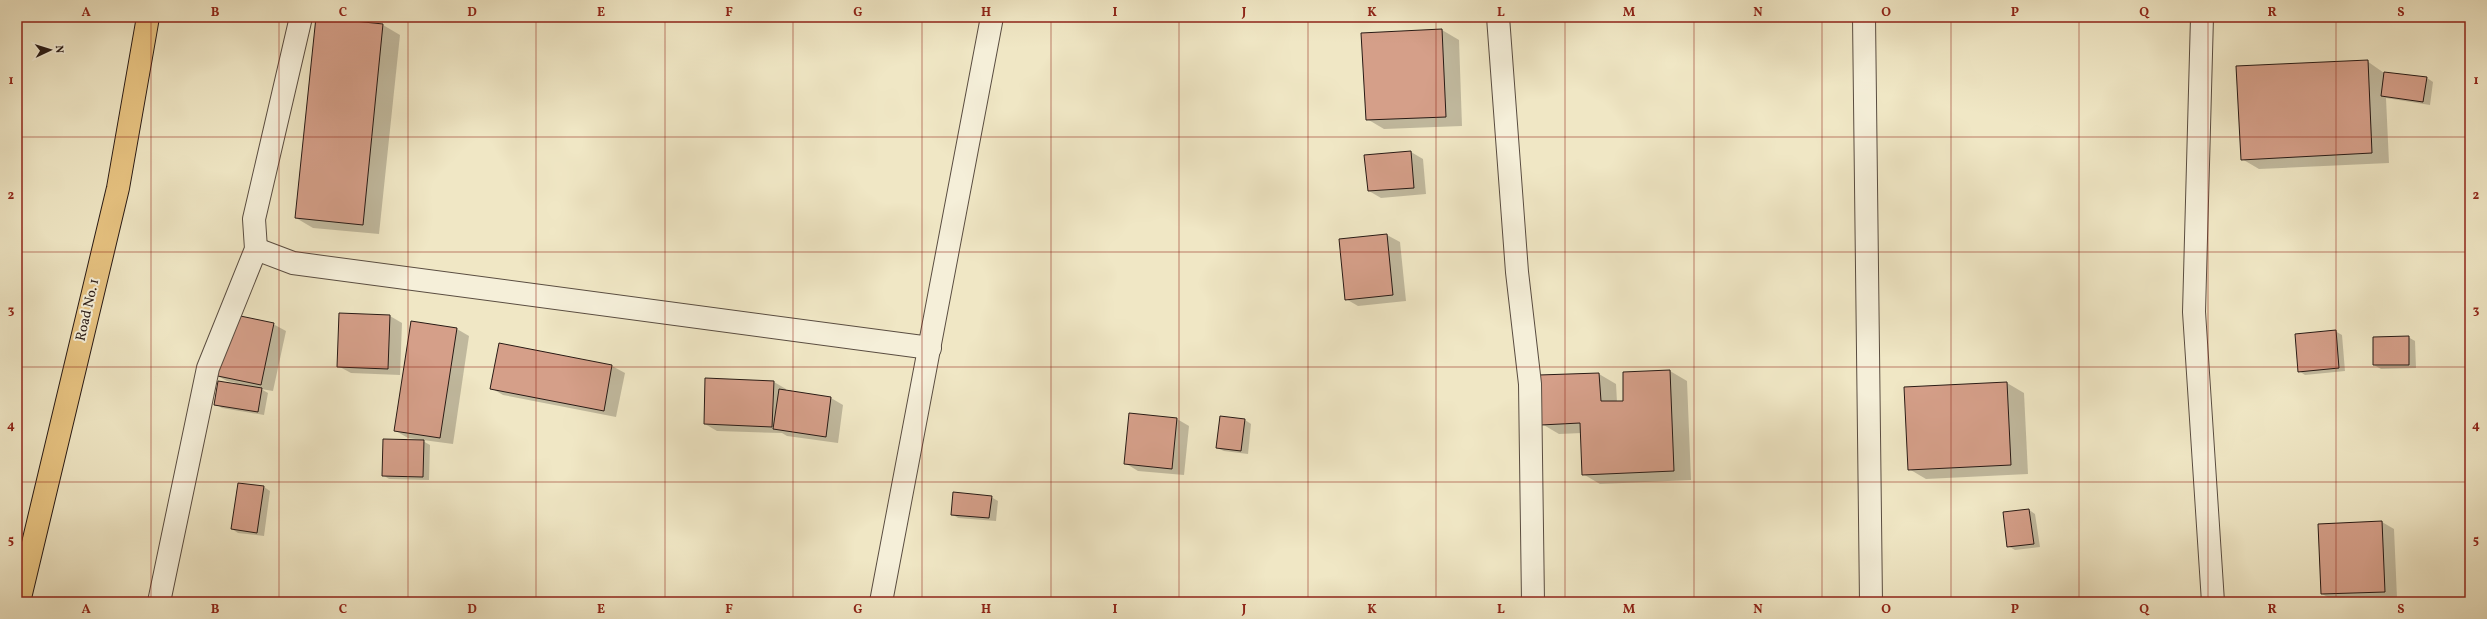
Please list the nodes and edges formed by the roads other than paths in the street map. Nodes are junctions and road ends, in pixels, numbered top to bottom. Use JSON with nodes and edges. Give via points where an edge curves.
{"nodes":[{"id":1,"x":148,"y":17,"type":"edge"},
{"id":2,"x":301,"y":17,"type":"edge"},
{"id":3,"x":992,"y":17,"type":"edge"},
{"id":4,"x":1498,"y":17,"type":"edge"},
{"id":5,"x":1864,"y":17,"type":"edge"},
{"id":6,"x":2202,"y":17,"type":"edge"},
{"id":7,"x":256,"y":249,"type":"junction"},
{"id":8,"x":930,"y":348,"type":"junction"},
{"id":9,"x":19,"y":602,"type":"edge"},
{"id":10,"x":159,"y":602,"type":"edge"},
{"id":11,"x":881,"y":602,"type":"edge"},
{"id":12,"x":1533,"y":602,"type":"edge"},
{"id":13,"x":1871,"y":602,"type":"edge"},
{"id":14,"x":2213,"y":602,"type":"edge"}],
"edges":[{"from":1,"to":9,"type":"highway","name":"Road No. 1","via":[[118,188]]},
{"from":2,"to":7,"type":"street","via":[[254,219]]},
{"from":3,"to":8,"type":"street"},
{"from":4,"to":12,"type":"street","via":[[1518,272],[1530,384]]},
{"from":5,"to":13,"type":"street"},
{"from":6,"to":14,"type":"street","via":[[2194,312]]},
{"from":7,"to":8,"type":"street","via":[[293,263]]},
{"from":7,"to":10,"type":"street","via":[[208,368]]},
{"from":8,"to":11,"type":"street"}]}
